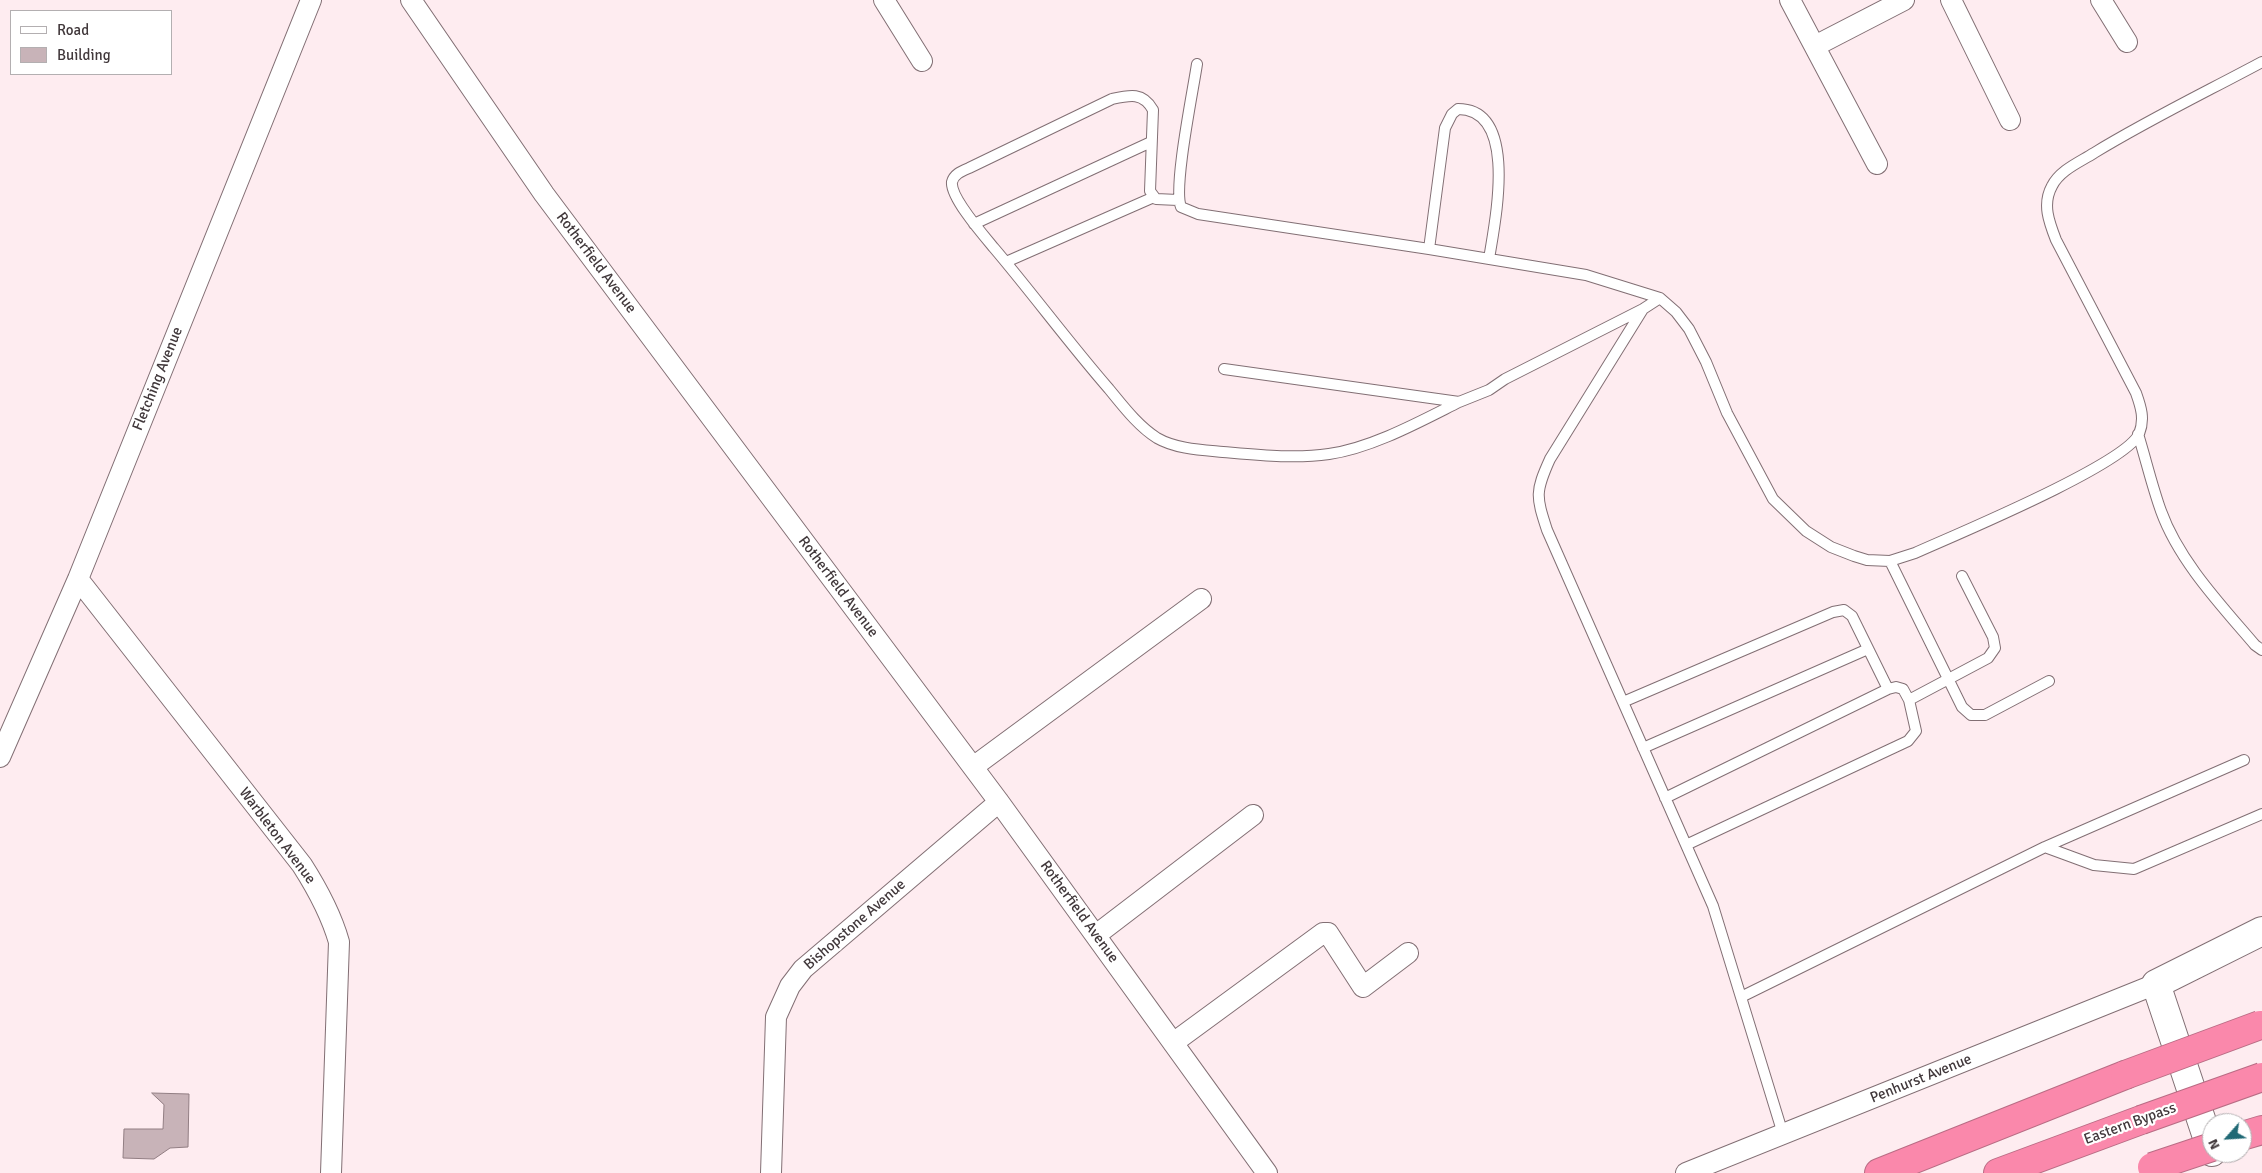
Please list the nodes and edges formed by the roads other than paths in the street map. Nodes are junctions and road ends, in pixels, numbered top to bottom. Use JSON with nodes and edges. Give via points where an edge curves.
{"nodes":[{"id":1,"x":311,"y":0,"type":"edge"},
{"id":2,"x":411,"y":0,"type":"edge"},
{"id":3,"x":884,"y":0,"type":"edge"},
{"id":4,"x":1790,"y":0,"type":"edge"},
{"id":5,"x":1904,"y":0,"type":"edge"},
{"id":6,"x":1951,"y":0,"type":"edge"},
{"id":7,"x":2101,"y":0,"type":"edge"},
{"id":8,"x":2127,"y":42,"type":"dead end"},
{"id":9,"x":1815,"y":46,"type":"junction"},
{"id":10,"x":922,"y":62,"type":"dead end"},
{"id":11,"x":2262,"y":62,"type":"edge"},
{"id":12,"x":1197,"y":64,"type":"dead end"},
{"id":13,"x":2010,"y":120,"type":"dead end"},
{"id":14,"x":1151,"y":142,"type":"junction"},
{"id":15,"x":1877,"y":164,"type":"dead end"},
{"id":16,"x":1154,"y":197,"type":"junction"},
{"id":17,"x":1178,"y":200,"type":"junction"},
{"id":18,"x":974,"y":224,"type":"junction"},
{"id":19,"x":1430,"y":249,"type":"junction"},
{"id":20,"x":1490,"y":259,"type":"junction"},
{"id":21,"x":1006,"y":262,"type":"junction"},
{"id":22,"x":1660,"y":298,"type":"junction"},
{"id":23,"x":1643,"y":309,"type":"junction"},
{"id":24,"x":1224,"y":369,"type":"dead end"},
{"id":25,"x":1459,"y":402,"type":"junction"},
{"id":26,"x":2138,"y":434,"type":"junction"},
{"id":27,"x":1890,"y":561,"type":"junction"},
{"id":28,"x":1962,"y":576,"type":"dead end"},
{"id":29,"x":78,"y":579,"type":"junction"},
{"id":30,"x":1200,"y":599,"type":"dead end"},
{"id":31,"x":1868,"y":649,"type":"junction"},
{"id":32,"x":2262,"y":650,"type":"edge"},
{"id":33,"x":1948,"y":680,"type":"junction"},
{"id":34,"x":2049,"y":681,"type":"dead end"},
{"id":35,"x":1888,"y":690,"type":"junction"},
{"id":36,"x":1909,"y":700,"type":"junction"},
{"id":37,"x":1623,"y":702,"type":"junction"},
{"id":38,"x":1643,"y":748,"type":"junction"},
{"id":39,"x":0,"y":757,"type":"edge"},
{"id":40,"x":2244,"y":760,"type":"dead end"},
{"id":41,"x":973,"y":767,"type":"junction"},
{"id":42,"x":1665,"y":798,"type":"junction"},
{"id":43,"x":999,"y":802,"type":"junction"},
{"id":44,"x":2262,"y":814,"type":"edge"},
{"id":45,"x":1253,"y":815,"type":"dead end"},
{"id":46,"x":1686,"y":845,"type":"junction"},
{"id":47,"x":2045,"y":847,"type":"junction"},
{"id":48,"x":2262,"y":931,"type":"edge"},
{"id":49,"x":1096,"y":935,"type":"junction"},
{"id":50,"x":1408,"y":953,"type":"dead end"},
{"id":51,"x":2156,"y":984,"type":"junction"},
{"id":52,"x":1741,"y":997,"type":"junction"},
{"id":53,"x":2261,"y":1025,"type":"edge"},
{"id":54,"x":1173,"y":1043,"type":"junction"},
{"id":55,"x":2262,"y":1077,"type":"edge"},
{"id":56,"x":2202,"y":1123,"type":"edge"},
{"id":57,"x":1783,"y":1134,"type":"junction"},
{"id":58,"x":2202,"y":1150,"type":"edge"},
{"id":59,"x":2144,"y":1170,"type":"edge"},
{"id":60,"x":330,"y":1173,"type":"edge"},
{"id":61,"x":771,"y":1173,"type":"edge"},
{"id":62,"x":1267,"y":1173,"type":"edge"},
{"id":63,"x":1686,"y":1173,"type":"edge"},
{"id":64,"x":1879,"y":1173,"type":"edge"},
{"id":65,"x":1998,"y":1173,"type":"edge"}],
"edges":[{"from":1,"to":29,"type":"street","name":"Fletching Avenue"},
{"from":2,"to":41,"type":"street","name":"Rotherfield Avenue","via":[[544,194]]},
{"from":3,"to":10,"type":"street"},
{"from":4,"to":9,"type":"street"},
{"from":5,"to":9,"type":"street"},
{"from":6,"to":13,"type":"street"},
{"from":7,"to":8,"type":"street"},
{"from":9,"to":15,"type":"street"},
{"from":11,"to":26,"type":"lane","via":[[2072,166],[2053,184],[2046,199],[2048,221],[2056,240],[2136,393],[2142,410]]},
{"from":12,"to":17,"type":"lane"},
{"from":14,"to":16,"type":"lane","via":[[1150,191]]},
{"from":14,"to":18,"type":"lane"},
{"from":14,"to":18,"type":"lane","via":[[1153,110],[1149,102],[1130,95],[1112,100],[957,174],[952,181],[952,189]]},
{"from":16,"to":17,"type":"lane"},
{"from":16,"to":21,"type":"lane"},
{"from":17,"to":19,"type":"lane","via":[[1181,207],[1198,214]]},
{"from":18,"to":21,"type":"lane"},
{"from":19,"to":20,"type":"lane"},
{"from":19,"to":20,"type":"lane","via":[[1446,128],[1458,109],[1470,109],[1490,128],[1496,145],[1498,195]]},
{"from":20,"to":22,"type":"lane","via":[[1586,275]]},
{"from":21,"to":25,"type":"lane","via":[[1135,420],[1157,438],[1191,448],[1293,456],[1330,454],[1411,426]]},
{"from":22,"to":23,"type":"lane"},
{"from":22,"to":27,"type":"lane","via":[[1689,329],[1727,413],[1774,499],[1806,531],[1832,547],[1867,560]]},
{"from":23,"to":25,"type":"lane","via":[[1489,390]]},
{"from":23,"to":37,"type":"lane","via":[[1550,459],[1541,478],[1537,499],[1547,530]]},
{"from":24,"to":25,"type":"lane"},
{"from":26,"to":27,"type":"lane","via":[[2125,450],[2093,470],[1915,553]]},
{"from":26,"to":32,"type":"lane","via":[[2161,513],[2185,557],[2205,586]]},
{"from":27,"to":33,"type":"lane"},
{"from":28,"to":33,"type":"lane","via":[[1994,637],[1995,648],[1988,658]]},
{"from":29,"to":39,"type":"street","name":"Fletching Avenue"},
{"from":29,"to":60,"type":"street","name":"Warbleton Avenue","via":[[302,866],[334,924],[339,942]]},
{"from":30,"to":41,"type":"street"},
{"from":31,"to":35,"type":"lane"},
{"from":31,"to":37,"type":"lane","via":[[1852,616],[1844,610],[1833,612]]},
{"from":31,"to":38,"type":"lane"},
{"from":33,"to":34,"type":"lane","via":[[1962,707],[1971,716],[1985,715]]},
{"from":33,"to":36,"type":"lane"},
{"from":35,"to":36,"type":"lane","via":[[1903,689]]},
{"from":35,"to":42,"type":"lane"},
{"from":36,"to":46,"type":"lane","via":[[1916,731],[1908,741]]},
{"from":37,"to":38,"type":"lane"},
{"from":38,"to":42,"type":"lane"},
{"from":40,"to":47,"type":"lane"},
{"from":41,"to":43,"type":"street","name":"Rotherfield Avenue"},
{"from":42,"to":46,"type":"lane"},
{"from":43,"to":49,"type":"street","name":"Rotherfield Avenue"},
{"from":43,"to":61,"type":"street","name":"Bishopstone Avenue","via":[[803,969],[790,986],[776,1017]]},
{"from":44,"to":47,"type":"lane","via":[[2134,869],[2094,865]]},
{"from":45,"to":49,"type":"street"},
{"from":46,"to":52,"type":"lane","via":[[1713,906]]},
{"from":47,"to":52,"type":"lane"},
{"from":48,"to":51,"type":"main road"},
{"from":49,"to":54,"type":"street","name":"Rotherfield Avenue"},
{"from":50,"to":54,"type":"street","via":[[1363,987],[1326,932]]},
{"from":51,"to":56,"type":"main road"},
{"from":51,"to":57,"type":"street","name":"Penhurst Avenue"},
{"from":52,"to":57,"type":"lane"},
{"from":53,"to":64,"type":"highway","bridge":true,"via":[[2125,1075]]},
{"from":54,"to":62,"type":"street","name":"Rotherfield Avenue"},
{"from":55,"to":65,"type":"highway","name":"Eastern Bypass","bridge":true},
{"from":57,"to":63,"type":"street","name":"Penhurst Avenue"},
{"from":58,"to":59,"type":"highway","bridge":true}]}
